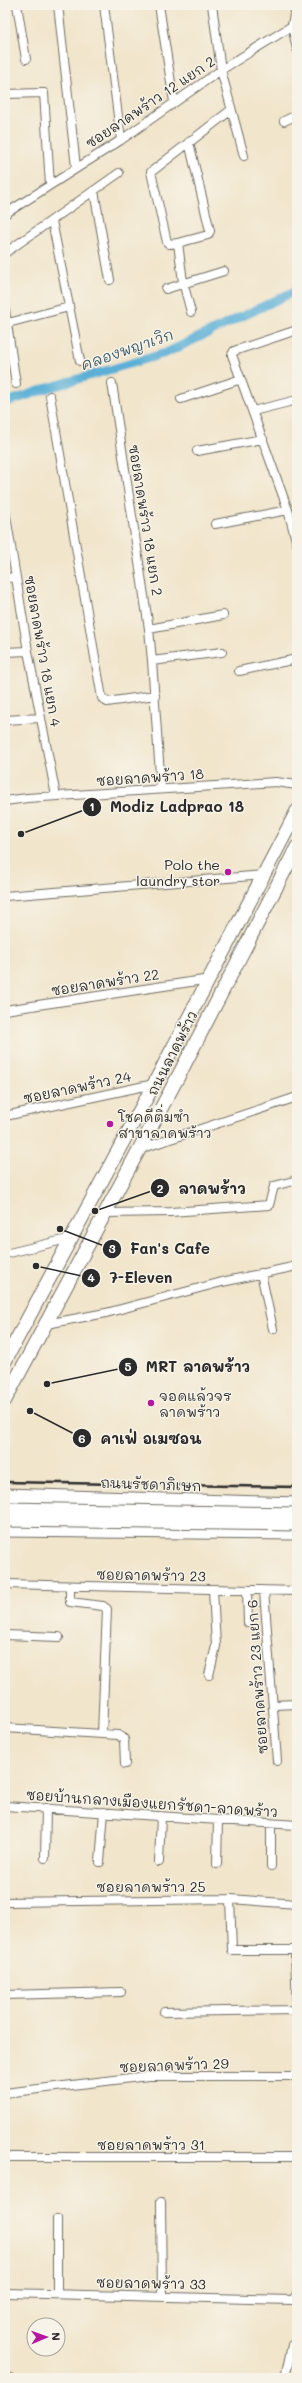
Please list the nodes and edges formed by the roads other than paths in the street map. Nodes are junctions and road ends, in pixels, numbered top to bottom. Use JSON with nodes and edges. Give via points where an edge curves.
{"nodes":[{"id":1,"x":17,"y":5,"type":"edge"},
{"id":2,"x":58,"y":5,"type":"edge"},
{"id":3,"x":104,"y":5,"type":"edge"},
{"id":4,"x":159,"y":5,"type":"edge"},
{"id":5,"x":212,"y":5,"type":"edge"},
{"id":6,"x":297,"y":13,"type":"edge"},
{"id":7,"x":292,"y":26,"type":"junction"},
{"id":8,"x":297,"y":49,"type":"edge"},
{"id":9,"x":26,"y":59,"type":"dead end"},
{"id":10,"x":221,"y":70,"type":"junction"},
{"id":11,"x":5,"y":94,"type":"edge"},
{"id":12,"x":174,"y":102,"type":"junction"},
{"id":13,"x":231,"y":110,"type":"junction"},
{"id":14,"x":297,"y":115,"type":"edge"},
{"id":15,"x":284,"y":121,"type":"dead end"},
{"id":16,"x":121,"y":140,"type":"junction"},
{"id":17,"x":189,"y":142,"type":"junction"},
{"id":18,"x":244,"y":156,"type":"dead end"},
{"id":19,"x":76,"y":167,"type":"junction"},
{"id":20,"x":119,"y":173,"type":"dead end"},
{"id":21,"x":50,"y":185,"type":"junction"},
{"id":22,"x":94,"y":191,"type":"junction"},
{"id":23,"x":5,"y":214,"type":"edge"},
{"id":24,"x":52,"y":221,"type":"junction"},
{"id":25,"x":178,"y":243,"type":"junction"},
{"id":26,"x":5,"y":253,"type":"edge"},
{"id":27,"x":224,"y":271,"type":"dead end"},
{"id":28,"x":110,"y":280,"type":"dead end"},
{"id":29,"x":183,"y":282,"type":"junction"},
{"id":30,"x":166,"y":289,"type":"dead end"},
{"id":31,"x":69,"y":307,"type":"junction"},
{"id":32,"x":5,"y":310,"type":"edge"},
{"id":33,"x":190,"y":312,"type":"dead end"},
{"id":34,"x":8,"y":323,"type":"junction"},
{"id":35,"x":297,"y":330,"type":"edge"},
{"id":36,"x":80,"y":361,"type":"dead end"},
{"id":37,"x":241,"y":379,"type":"junction"},
{"id":38,"x":112,"y":383,"type":"dead end"},
{"id":39,"x":16,"y":384,"type":"dead end"},
{"id":40,"x":50,"y":396,"type":"dead end"},
{"id":41,"x":181,"y":399,"type":"dead end"},
{"id":42,"x":297,"y":400,"type":"edge"},
{"id":43,"x":253,"y":411,"type":"junction"},
{"id":44,"x":263,"y":439,"type":"junction"},
{"id":45,"x":197,"y":451,"type":"dead end"},
{"id":46,"x":5,"y":510,"type":"edge"},
{"id":47,"x":288,"y":510,"type":"junction"},
{"id":48,"x":215,"y":524,"type":"dead end"},
{"id":49,"x":297,"y":544,"type":"edge"},
{"id":50,"x":16,"y":577,"type":"junction"},
{"id":51,"x":5,"y":578,"type":"edge"},
{"id":52,"x":223,"y":615,"type":"dead end"},
{"id":53,"x":150,"y":629,"type":"junction"},
{"id":54,"x":28,"y":651,"type":"junction"},
{"id":55,"x":5,"y":652,"type":"edge"},
{"id":56,"x":222,"y":652,"type":"dead end"},
{"id":57,"x":297,"y":659,"type":"edge"},
{"id":58,"x":152,"y":661,"type":"junction"},
{"id":59,"x":239,"y":671,"type":"dead end"},
{"id":60,"x":154,"y":695,"type":"junction"},
{"id":61,"x":41,"y":718,"type":"junction"},
{"id":62,"x":5,"y":720,"type":"edge"},
{"id":63,"x":297,"y":785,"type":"edge"},
{"id":64,"x":161,"y":789,"type":"junction"},
{"id":65,"x":56,"y":796,"type":"junction"},
{"id":66,"x":5,"y":802,"type":"edge"},
{"id":67,"x":297,"y":811,"type":"edge"},
{"id":68,"x":277,"y":850,"type":"junction"},
{"id":69,"x":295,"y":855,"type":"edge"},
{"id":70,"x":264,"y":875,"type":"junction"},
{"id":71,"x":278,"y":883,"type":"junction"},
{"id":72,"x":5,"y":896,"type":"edge"},
{"id":73,"x":210,"y":979,"type":"junction"},
{"id":74,"x":5,"y":1010,"type":"edge"},
{"id":75,"x":154,"y":1084,"type":"junction"},
{"id":76,"x":297,"y":1097,"type":"edge"},
{"id":77,"x":5,"y":1116,"type":"edge"},
{"id":78,"x":140,"y":1149,"type":"junction"},
{"id":79,"x":297,"y":1180,"type":"edge"},
{"id":80,"x":106,"y":1213,"type":"junction"},
{"id":81,"x":70,"y":1238,"type":"junction"},
{"id":82,"x":5,"y":1254,"type":"edge"},
{"id":83,"x":297,"y":1266,"type":"edge"},
{"id":84,"x":261,"y":1273,"type":"junction"},
{"id":85,"x":46,"y":1324,"type":"junction"},
{"id":86,"x":272,"y":1329,"type":"dead end"},
{"id":87,"x":5,"y":1361,"type":"edge"},
{"id":88,"x":5,"y":1400,"type":"edge"},
{"id":89,"x":7,"y":1495,"type":"edge"},
{"id":90,"x":136,"y":1500,"type":"junction"},
{"id":91,"x":205,"y":1502,"type":"junction"},
{"id":92,"x":297,"y":1504,"type":"edge"},
{"id":93,"x":5,"y":1509,"type":"edge"},
{"id":94,"x":297,"y":1514,"type":"edge"},
{"id":95,"x":5,"y":1520,"type":"edge"},
{"id":96,"x":297,"y":1524,"type":"edge"},
{"id":97,"x":5,"y":1530,"type":"edge"},
{"id":98,"x":131,"y":1531,"type":"junction"},
{"id":99,"x":209,"y":1532,"type":"junction"},
{"id":100,"x":297,"y":1533,"type":"edge"},
{"id":101,"x":5,"y":1584,"type":"edge"},
{"id":102,"x":70,"y":1586,"type":"junction"},
{"id":103,"x":213,"y":1589,"type":"junction"},
{"id":104,"x":247,"y":1590,"type":"junction"},
{"id":105,"x":264,"y":1591,"type":"junction"},
{"id":106,"x":297,"y":1591,"type":"edge"},
{"id":107,"x":248,"y":1623,"type":"dead end"},
{"id":108,"x":5,"y":1635,"type":"edge"},
{"id":109,"x":59,"y":1637,"type":"dead end"},
{"id":110,"x":209,"y":1674,"type":"dead end"},
{"id":111,"x":297,"y":1704,"type":"edge"},
{"id":112,"x":273,"y":1706,"type":"junction"},
{"id":113,"x":5,"y":1728,"type":"edge"},
{"id":114,"x":102,"y":1734,"type":"junction"},
{"id":115,"x":277,"y":1761,"type":"dead end"},
{"id":116,"x":125,"y":1764,"type":"dead end"},
{"id":117,"x":5,"y":1806,"type":"edge"},
{"id":118,"x":46,"y":1808,"type":"junction"},
{"id":119,"x":104,"y":1812,"type":"junction"},
{"id":120,"x":161,"y":1816,"type":"junction"},
{"id":121,"x":218,"y":1820,"type":"junction"},
{"id":122,"x":271,"y":1824,"type":"junction"},
{"id":123,"x":297,"y":1825,"type":"edge"},
{"id":124,"x":45,"y":1858,"type":"dead end"},
{"id":125,"x":100,"y":1862,"type":"dead end"},
{"id":126,"x":159,"y":1862,"type":"dead end"},
{"id":127,"x":217,"y":1864,"type":"dead end"},
{"id":128,"x":271,"y":1866,"type":"dead end"},
{"id":129,"x":230,"y":1899,"type":"junction"},
{"id":130,"x":5,"y":1902,"type":"edge"},
{"id":131,"x":297,"y":1904,"type":"edge"},
{"id":132,"x":121,"y":1992,"type":"dead end"},
{"id":133,"x":5,"y":1995,"type":"edge"},
{"id":134,"x":297,"y":2010,"type":"edge"},
{"id":135,"x":164,"y":2012,"type":"dead end"},
{"id":136,"x":297,"y":2076,"type":"edge"},
{"id":137,"x":5,"y":2093,"type":"edge"},
{"id":138,"x":297,"y":2157,"type":"edge"},
{"id":139,"x":5,"y":2158,"type":"edge"},
{"id":140,"x":161,"y":2202,"type":"dead end"},
{"id":141,"x":57,"y":2219,"type":"dead end"},
{"id":142,"x":5,"y":2293,"type":"edge"},
{"id":143,"x":57,"y":2294,"type":"junction"},
{"id":144,"x":296,"y":2296,"type":"edge"},
{"id":145,"x":162,"y":2297,"type":"junction"},
{"id":146,"x":292,"y":2345,"type":"dead end"},
{"id":147,"x":5,"y":2378,"type":"edge"},
{"id":148,"x":10,"y":2378,"type":"edge"},
{"id":149,"x":285,"y":2378,"type":"edge"}],
"edges":[{"from":1,"to":9,"type":"street"},
{"from":2,"to":19,"type":"street"},
{"from":3,"to":16,"type":"street"},
{"from":4,"to":12,"type":"street"},
{"from":5,"to":10,"type":"street"},
{"from":6,"to":7,"type":"street","via":[[294,15]]},
{"from":7,"to":8,"type":"street"},
{"from":7,"to":10,"type":"street","name":"ซอยลาดพร้าว 12 แยก 2"},
{"from":10,"to":12,"type":"street","name":"ซอยลาดพร้าว 12 แยก 2"},
{"from":10,"to":13,"type":"street"},
{"from":11,"to":21,"type":"street","via":[[44,93]]},
{"from":12,"to":16,"type":"street","name":"ซอยลาดพร้าว 12 แยก 2"},
{"from":13,"to":17,"type":"street"},
{"from":13,"to":18,"type":"street"},
{"from":14,"to":15,"type":"street"},
{"from":16,"to":19,"type":"street","name":"ซอยลาดพร้าว 12 แยก 2"},
{"from":17,"to":25,"type":"street","via":[[210,232],[208,235]]},
{"from":17,"to":25,"type":"street","via":[[151,172],[167,242]]},
{"from":19,"to":21,"type":"street","name":"ซอยลาดพร้าว 12 แยก 2"},
{"from":20,"to":22,"type":"street"},
{"from":21,"to":23,"type":"street","name":"ซอยลาดพร้าว 12 แยก 2"},
{"from":22,"to":24,"type":"street"},
{"from":22,"to":28,"type":"street"},
{"from":24,"to":26,"type":"street"},
{"from":24,"to":31,"type":"street"},
{"from":25,"to":29,"type":"street"},
{"from":27,"to":29,"type":"street"},
{"from":29,"to":30,"type":"street"},
{"from":29,"to":33,"type":"street"},
{"from":31,"to":34,"type":"street"},
{"from":31,"to":36,"type":"street"},
{"from":32,"to":34,"type":"street"},
{"from":34,"to":39,"type":"street"},
{"from":35,"to":37,"type":"street","via":[[234,351],[233,360]]},
{"from":37,"to":41,"type":"street"},
{"from":37,"to":43,"type":"street"},
{"from":38,"to":53,"type":"street","name":"ซอยลาดพร้าว 18 แยก 2"},
{"from":40,"to":60,"type":"street","via":[[102,698],[108,702]]},
{"from":42,"to":43,"type":"street"},
{"from":43,"to":44,"type":"street"},
{"from":44,"to":45,"type":"street"},
{"from":44,"to":47,"type":"street"},
{"from":46,"to":50,"type":"street","name":"ซอยลาดพร้าว 18 แยก 4"},
{"from":47,"to":48,"type":"street"},
{"from":47,"to":49,"type":"street"},
{"from":50,"to":51,"type":"street"},
{"from":50,"to":54,"type":"street","name":"ซอยลาดพร้าว 18 แยก 4"},
{"from":52,"to":53,"type":"street"},
{"from":53,"to":58,"type":"street","name":"ซอยลาดพร้าว 18 แยก 2"},
{"from":54,"to":55,"type":"street"},
{"from":54,"to":61,"type":"street","name":"ซอยลาดพร้าว 18 แยก 4"},
{"from":56,"to":58,"type":"street"},
{"from":57,"to":59,"type":"street"},
{"from":58,"to":60,"type":"street","name":"ซอยลาดพร้าว 18 แยก 2"},
{"from":60,"to":64,"type":"street","name":"ซอยลาดพร้าว 18 แยก 2"},
{"from":61,"to":62,"type":"street"},
{"from":61,"to":65,"type":"street","name":"ซอยลาดพร้าว 18 แยก 4"},
{"from":63,"to":64,"type":"street","name":"ซอยลาดพร้าว 18","via":[[276,782]]},
{"from":64,"to":65,"type":"street","name":"ซอยลาดพร้าว 18"},
{"from":65,"to":66,"type":"street","name":"ซอยลาดพร้าว 18"},
{"from":67,"to":68,"type":"main road","name":"ถนนลาดพร้าว"},
{"from":68,"to":69,"type":"main road"},
{"from":68,"to":70,"type":"main road","name":"ถนนลาดพร้าว"},
{"from":69,"to":71,"type":"main road","name":"ถนนลาดพร้าว"},
{"from":70,"to":71,"type":"main road"},
{"from":70,"to":72,"type":"street"},
{"from":70,"to":73,"type":"main road","name":"ถนนลาดพร้าว"},
{"from":71,"to":78,"type":"main road","name":"ถนนลาดพร้าว"},
{"from":73,"to":74,"type":"street","name":"ซอยลาดพร้าว 22"},
{"from":73,"to":75,"type":"main road","name":"ถนนลาดพร้าว"},
{"from":75,"to":77,"type":"street","name":"ซอยลาดพร้าว 24"},
{"from":75,"to":81,"type":"main road","name":"ถนนลาดพร้าว"},
{"from":76,"to":78,"type":"street"},
{"from":78,"to":80,"type":"main road","name":"ถนนลาดพร้าว"},
{"from":79,"to":80,"type":"street","via":[[274,1186],[269,1205],[171,1212]]},
{"from":80,"to":85,"type":"main road","name":"ถนนลาดพร้าว"},
{"from":81,"to":82,"type":"street"},
{"from":81,"to":87,"type":"main road","name":"ถนนลาดพร้าว"},
{"from":83,"to":84,"type":"street"},
{"from":84,"to":85,"type":"street","via":[[106,1313]]},
{"from":84,"to":86,"type":"street"},
{"from":85,"to":88,"type":"main road","name":"ถนนลาดพร้าว"},
{"from":89,"to":90,"type":"main road","name":"ถนนรัชดาภิเษก"},
{"from":90,"to":91,"type":"main road","name":"ถนนรัชดาภิเษก"},
{"from":90,"to":98,"type":"main road","via":[[126,1502],[120,1507],[120,1523]]},
{"from":91,"to":92,"type":"main road","name":"ถนนรัชดาภิเษก"},
{"from":91,"to":99,"type":"main road","via":[[196,1506],[195,1519],[198,1525]]},
{"from":93,"to":94,"type":"main road","name":"ถนนรัชดาภิเษก","bridge":true},
{"from":95,"to":96,"type":"main road","bridge":true},
{"from":97,"to":98,"type":"main road"},
{"from":98,"to":99,"type":"main road"},
{"from":99,"to":100,"type":"main road"},
{"from":101,"to":102,"type":"street","name":"ซอยลาดพร้าว 23"},
{"from":102,"to":103,"type":"street","name":"ซอยลาดพร้าว 23"},
{"from":102,"to":114,"type":"street","via":[[70,1602],[103,1606],[107,1609]]},
{"from":103,"to":104,"type":"street","name":"ซอยลาดพร้าว 23"},
{"from":103,"to":110,"type":"street","via":[[216,1646]]},
{"from":104,"to":105,"type":"street","name":"ซอยลาดพร้าว 23"},
{"from":104,"to":107,"type":"street"},
{"from":105,"to":106,"type":"street","name":"ซอยลาดพร้าว 23"},
{"from":105,"to":112,"type":"street","name":"ซอยลาดพร้าว 23 แยก 6"},
{"from":108,"to":109,"type":"street"},
{"from":111,"to":112,"type":"street"},
{"from":112,"to":115,"type":"street","name":"ซอยลาดพร้าว 23 แยก 6"},
{"from":113,"to":114,"type":"street"},
{"from":114,"to":116,"type":"street","via":[[122,1736]]},
{"from":117,"to":118,"type":"street","name":"ซอยบ้านกลางเมืองแยกรัชดา-ลาดพร้าว"},
{"from":118,"to":119,"type":"street","name":"ซอยบ้านกลางเมืองแยกรัชดา-ลาดพร้าว"},
{"from":118,"to":124,"type":"street"},
{"from":119,"to":120,"type":"street","name":"ซอยบ้านกลางเมืองแยกรัชดา-ลาดพร้าว"},
{"from":119,"to":125,"type":"street"},
{"from":120,"to":121,"type":"street","name":"ซอยบ้านกลางเมืองแยกรัชดา-ลาดพร้าว"},
{"from":120,"to":126,"type":"street"},
{"from":121,"to":122,"type":"street","name":"ซอยบ้านกลางเมืองแยกรัชดา-ลาดพร้าว"},
{"from":121,"to":127,"type":"street"},
{"from":122,"to":123,"type":"street","name":"ซอยบ้านกลางเมืองแยกรัชดา-ลาดพร้าว"},
{"from":122,"to":128,"type":"street"},
{"from":129,"to":130,"type":"street","name":"ซอยลาดพร้าว 25"},
{"from":129,"to":131,"type":"street","name":"ซอยลาดพร้าว 25"},
{"from":129,"to":134,"type":"street","via":[[232,1950],[295,1952]]},
{"from":132,"to":133,"type":"street"},
{"from":134,"to":135,"type":"street"},
{"from":136,"to":137,"type":"street","name":"ซอยลาดพร้าว 29","via":[[148,2076]]},
{"from":138,"to":139,"type":"street","name":"ซอยลาดพร้าว 31"},
{"from":140,"to":145,"type":"street"},
{"from":141,"to":143,"type":"street"},
{"from":142,"to":143,"type":"street","name":"ซอยลาดพร้าว 33"},
{"from":143,"to":145,"type":"street","name":"ซอยลาดพร้าว 33"},
{"from":144,"to":145,"type":"street","name":"ซอยลาดพร้าว 33"},
{"from":146,"to":149,"type":"street"},
{"from":147,"to":148,"type":"street"}]}
